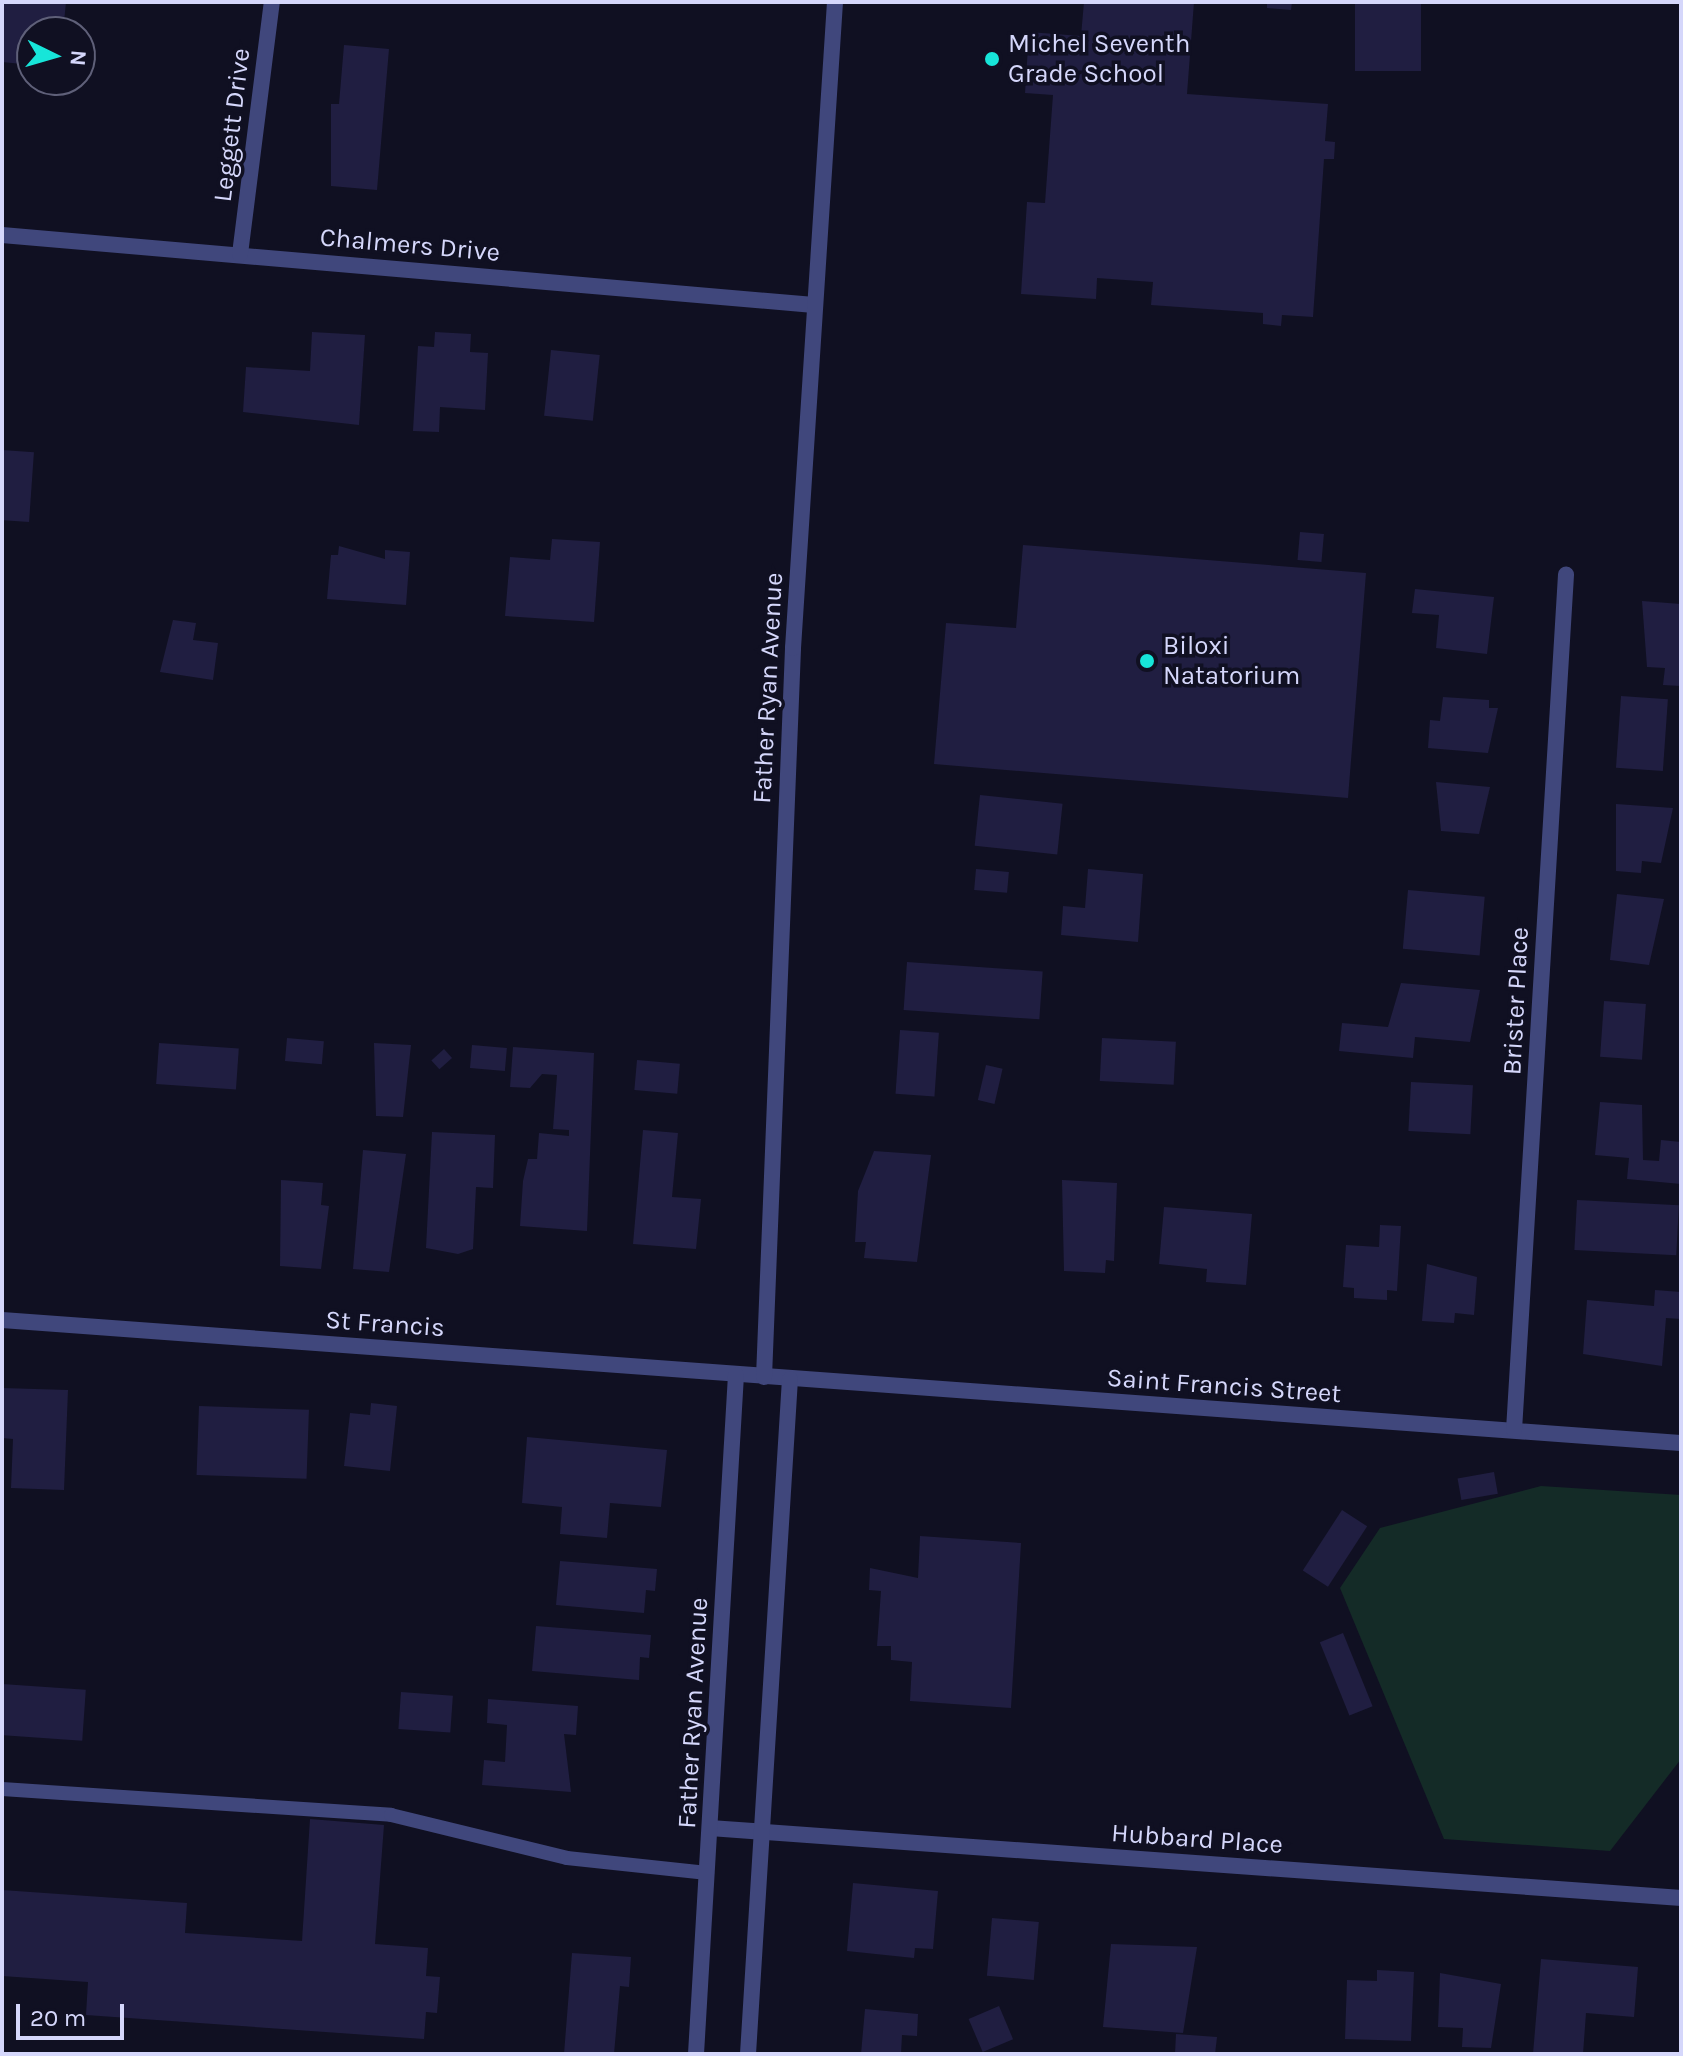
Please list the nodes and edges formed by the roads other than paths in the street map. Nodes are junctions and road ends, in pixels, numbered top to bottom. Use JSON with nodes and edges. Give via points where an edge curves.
{"nodes":[{"id":1,"x":272,"y":2,"type":"edge"},
{"id":2,"x":835,"y":2,"type":"edge"},
{"id":3,"x":2,"y":235,"type":"edge"},
{"id":4,"x":240,"y":254,"type":"junction"},
{"id":5,"x":814,"y":305,"type":"junction"},
{"id":6,"x":1566,"y":575,"type":"dead end"},
{"id":7,"x":2,"y":1320,"type":"edge"},
{"id":8,"x":736,"y":1375,"type":"junction"},
{"id":9,"x":764,"y":1377,"type":"junction"},
{"id":10,"x":790,"y":1379,"type":"junction"},
{"id":11,"x":1514,"y":1430,"type":"junction"},
{"id":12,"x":1681,"y":1443,"type":"edge"},
{"id":13,"x":2,"y":1789,"type":"edge"},
{"id":14,"x":710,"y":1828,"type":"junction"},
{"id":15,"x":761,"y":1832,"type":"junction"},
{"id":16,"x":707,"y":1873,"type":"junction"},
{"id":17,"x":1681,"y":1898,"type":"edge"},
{"id":18,"x":696,"y":2054,"type":"edge"},
{"id":19,"x":748,"y":2054,"type":"edge"}],
"edges":[{"from":1,"to":4,"type":"street","name":"Leggett Drive"},
{"from":2,"to":5,"type":"street","name":"Father Ryan Avenue"},
{"from":3,"to":4,"type":"street","name":"Chalmers Drive"},
{"from":4,"to":5,"type":"street","name":"Chalmers Drive"},
{"from":5,"to":9,"type":"street","name":"Father Ryan Avenue"},
{"from":6,"to":11,"type":"street","name":"Brister Place"},
{"from":7,"to":8,"type":"street","name":"St Francis"},
{"from":8,"to":9,"type":"street","name":"St Francis"},
{"from":8,"to":14,"type":"street","name":"Father Ryan Avenue"},
{"from":9,"to":10,"type":"street","name":"Saint Francis Street"},
{"from":10,"to":11,"type":"street","name":"Saint Francis Street"},
{"from":10,"to":15,"type":"street"},
{"from":11,"to":12,"type":"street","name":"Saint Francis Street"},
{"from":13,"to":16,"type":"lane","via":[[391,1815],[567,1858]]},
{"from":14,"to":15,"type":"street","name":"Hubbard Place"},
{"from":14,"to":16,"type":"street","name":"Father Ryan Avenue"},
{"from":15,"to":17,"type":"street","name":"Hubbard Place"},
{"from":15,"to":19,"type":"street"},
{"from":16,"to":18,"type":"street","name":"Father Ryan Avenue"}]}
